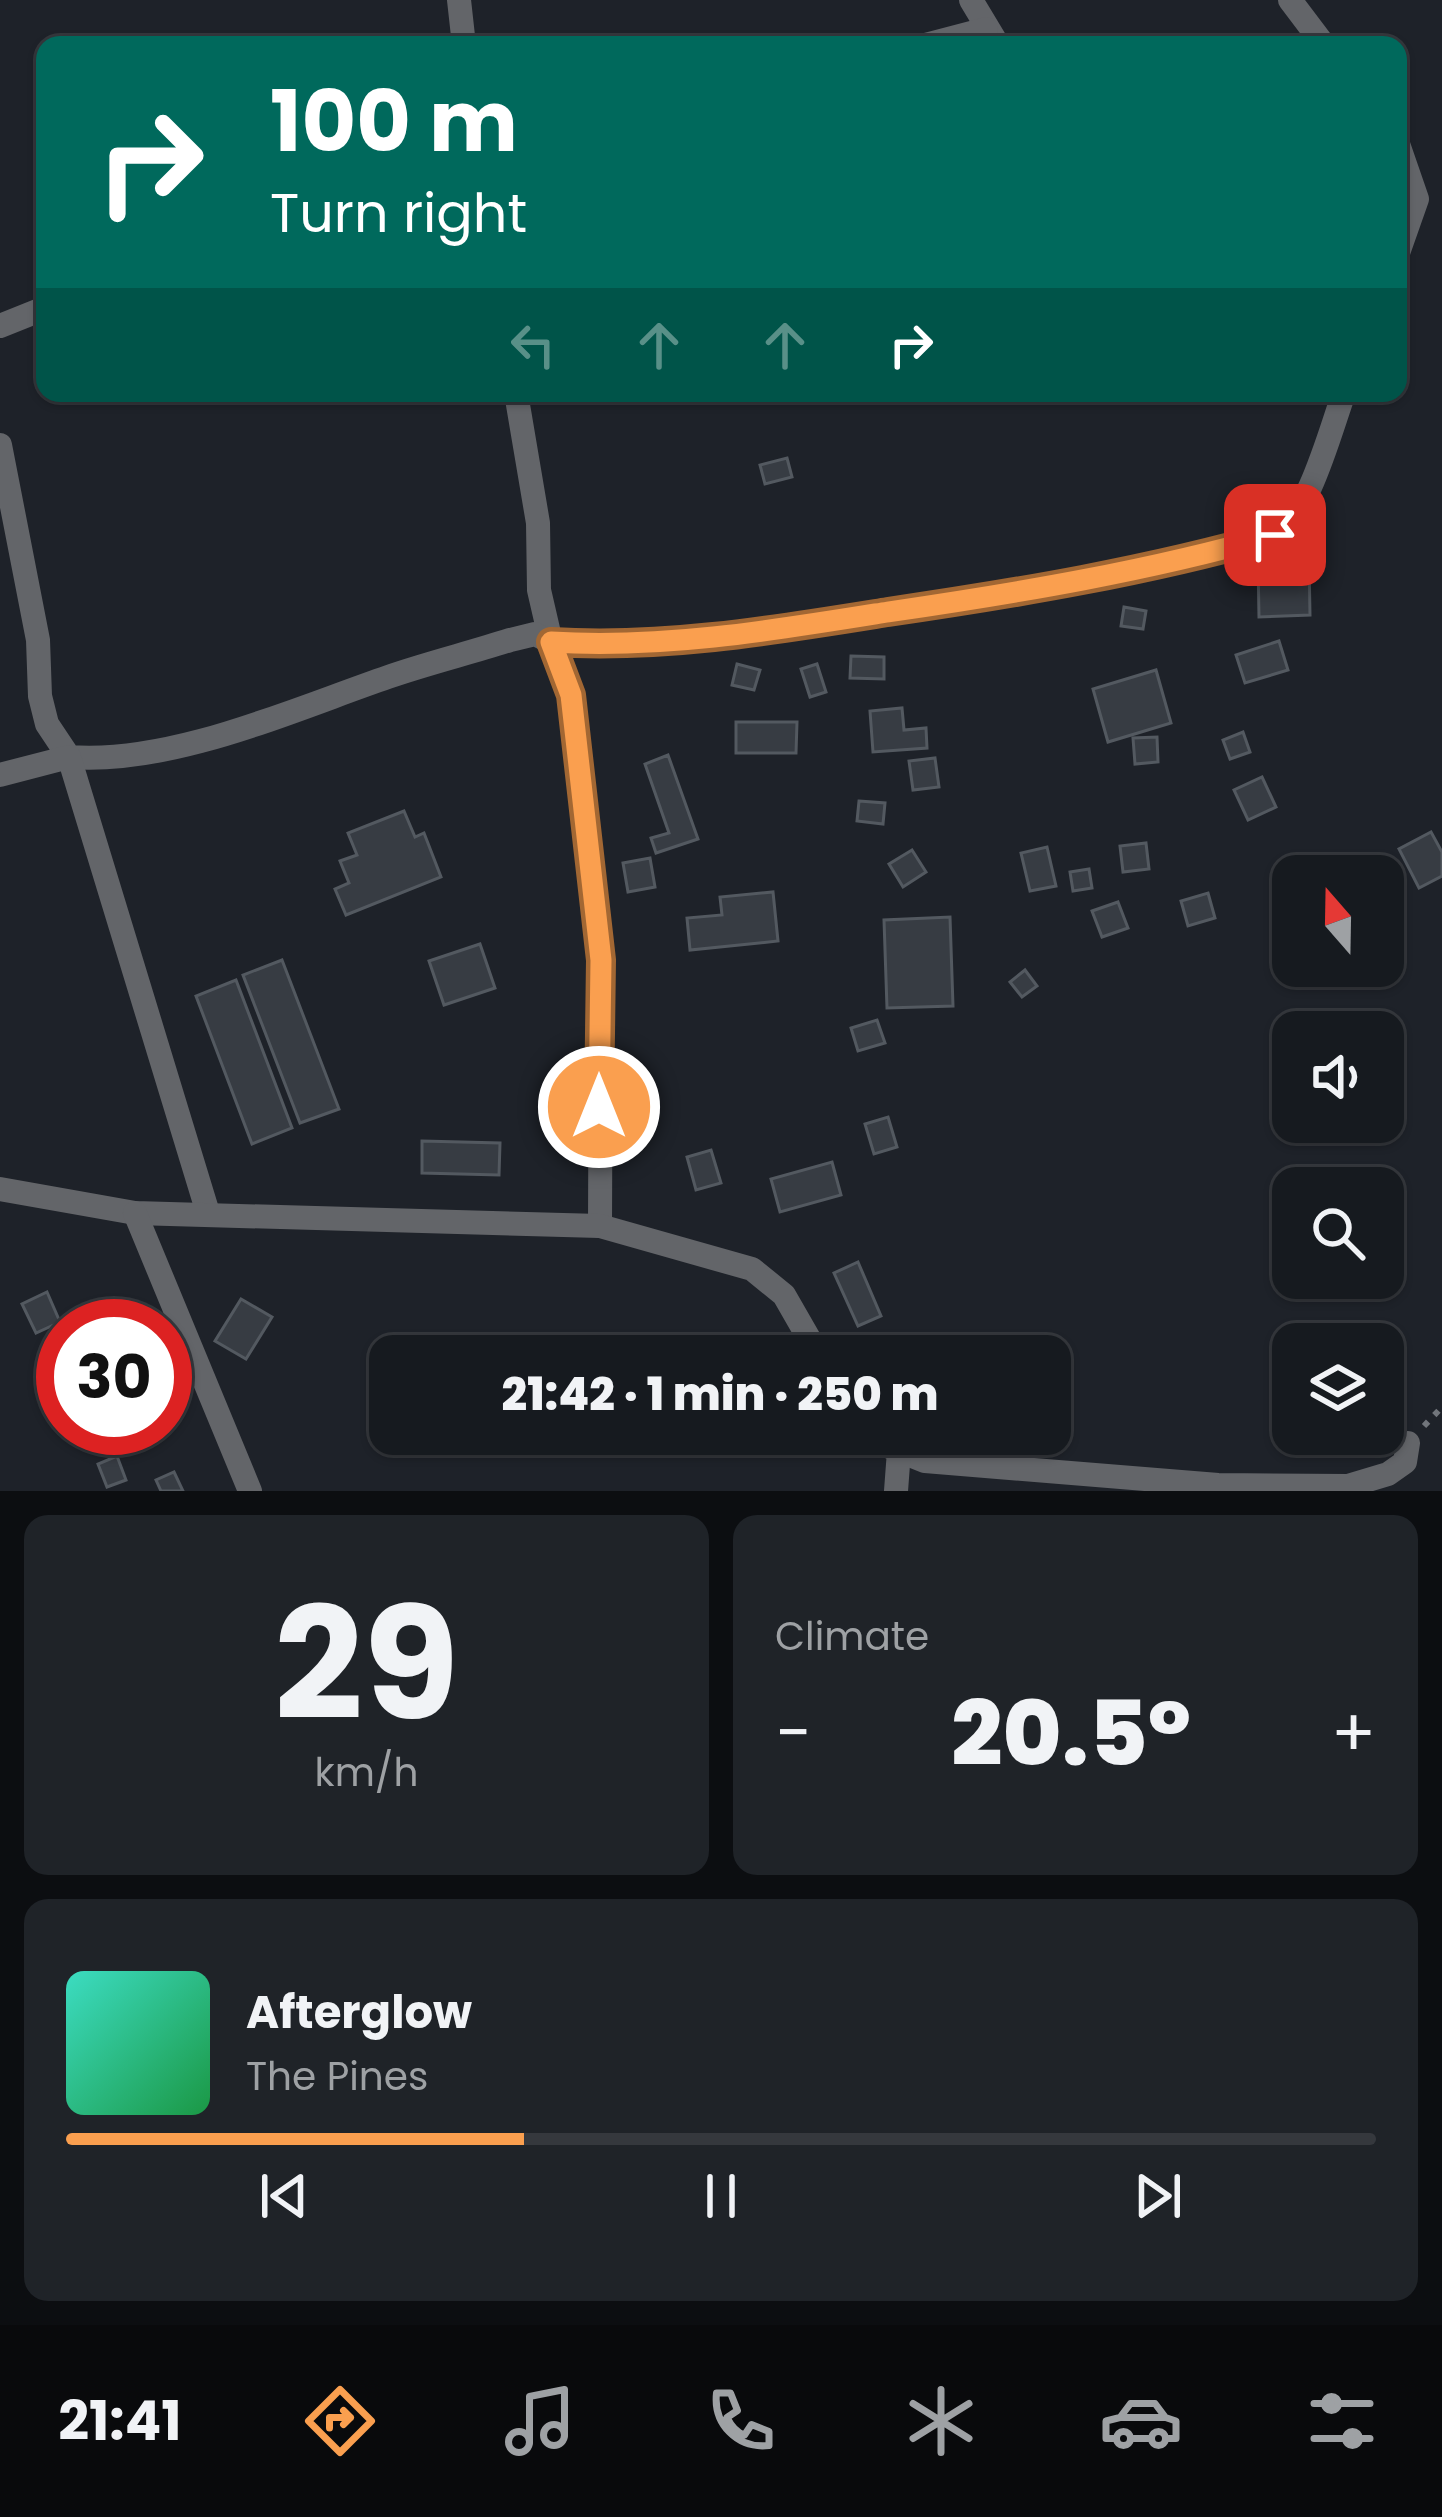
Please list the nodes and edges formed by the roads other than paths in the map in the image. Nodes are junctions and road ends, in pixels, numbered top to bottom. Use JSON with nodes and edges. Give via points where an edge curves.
{"nodes":[{"id":1,"x":458,"y":0,"type":"edge"},
{"id":2,"x":970,"y":0,"type":"edge"},
{"id":3,"x":1290,"y":0,"type":"edge"},
{"id":4,"x":463,"y":36,"type":"edge"},
{"id":5,"x":991,"y":36,"type":"edge"},
{"id":6,"x":1317,"y":36,"type":"edge"},
{"id":7,"x":1407,"y":170,"type":"edge"},
{"id":8,"x":1407,"y":228,"type":"edge"},
{"id":9,"x":36,"y":312,"type":"edge"},
{"id":10,"x":0,"y":326,"type":"edge"},
{"id":11,"x":518,"y":402,"type":"edge"},
{"id":12,"x":1341,"y":402,"type":"edge"},
{"id":13,"x":0,"y":445,"type":"edge"},
{"id":14,"x":551,"y":642,"type":"junction"},
{"id":15,"x":69,"y":757,"type":"junction"},
{"id":16,"x":0,"y":776,"type":"edge"},
{"id":17,"x":0,"y":1189,"type":"edge"},
{"id":18,"x":134,"y":1213,"type":"junction"},
{"id":19,"x":208,"y":1214,"type":"junction"},
{"id":20,"x":600,"y":1226,"type":"junction"},
{"id":21,"x":807,"y":1335,"type":"edge"},
{"id":22,"x":1408,"y":1443,"type":"dead end"},
{"id":23,"x":899,"y":1455,"type":"edge"},
{"id":24,"x":909,"y":1455,"type":"edge"},
{"id":25,"x":250,"y":1491,"type":"edge"},
{"id":26,"x":896,"y":1491,"type":"edge"}],
"edges":[{"from":1,"to":4,"type":"street"},
{"from":2,"to":5,"type":"street"},
{"from":3,"to":6,"type":"street"},
{"from":7,"to":8,"type":"street","via":[[1417,199]]},
{"from":9,"to":10,"type":"street"},
{"from":11,"to":14,"type":"street"},
{"from":12,"to":14,"type":"street","via":[[1301,505],[1275,535],[1059,585],[723,638]]},
{"from":13,"to":15,"type":"street","via":[[38,640],[40,696]]},
{"from":14,"to":15,"type":"street","via":[[535,634],[511,640],[142,753]]},
{"from":14,"to":20,"type":"street","via":[[571,695],[601,960]]},
{"from":15,"to":16,"type":"street"},
{"from":15,"to":19,"type":"street"},
{"from":17,"to":18,"type":"street"},
{"from":18,"to":19,"type":"street"},
{"from":18,"to":25,"type":"street"},
{"from":19,"to":20,"type":"street"},
{"from":20,"to":21,"type":"street","via":[[752,1269],[784,1295]]},
{"from":22,"to":24,"type":"street","via":[[1405,1462],[1348,1486],[990,1469]]},
{"from":23,"to":26,"type":"street"}]}
